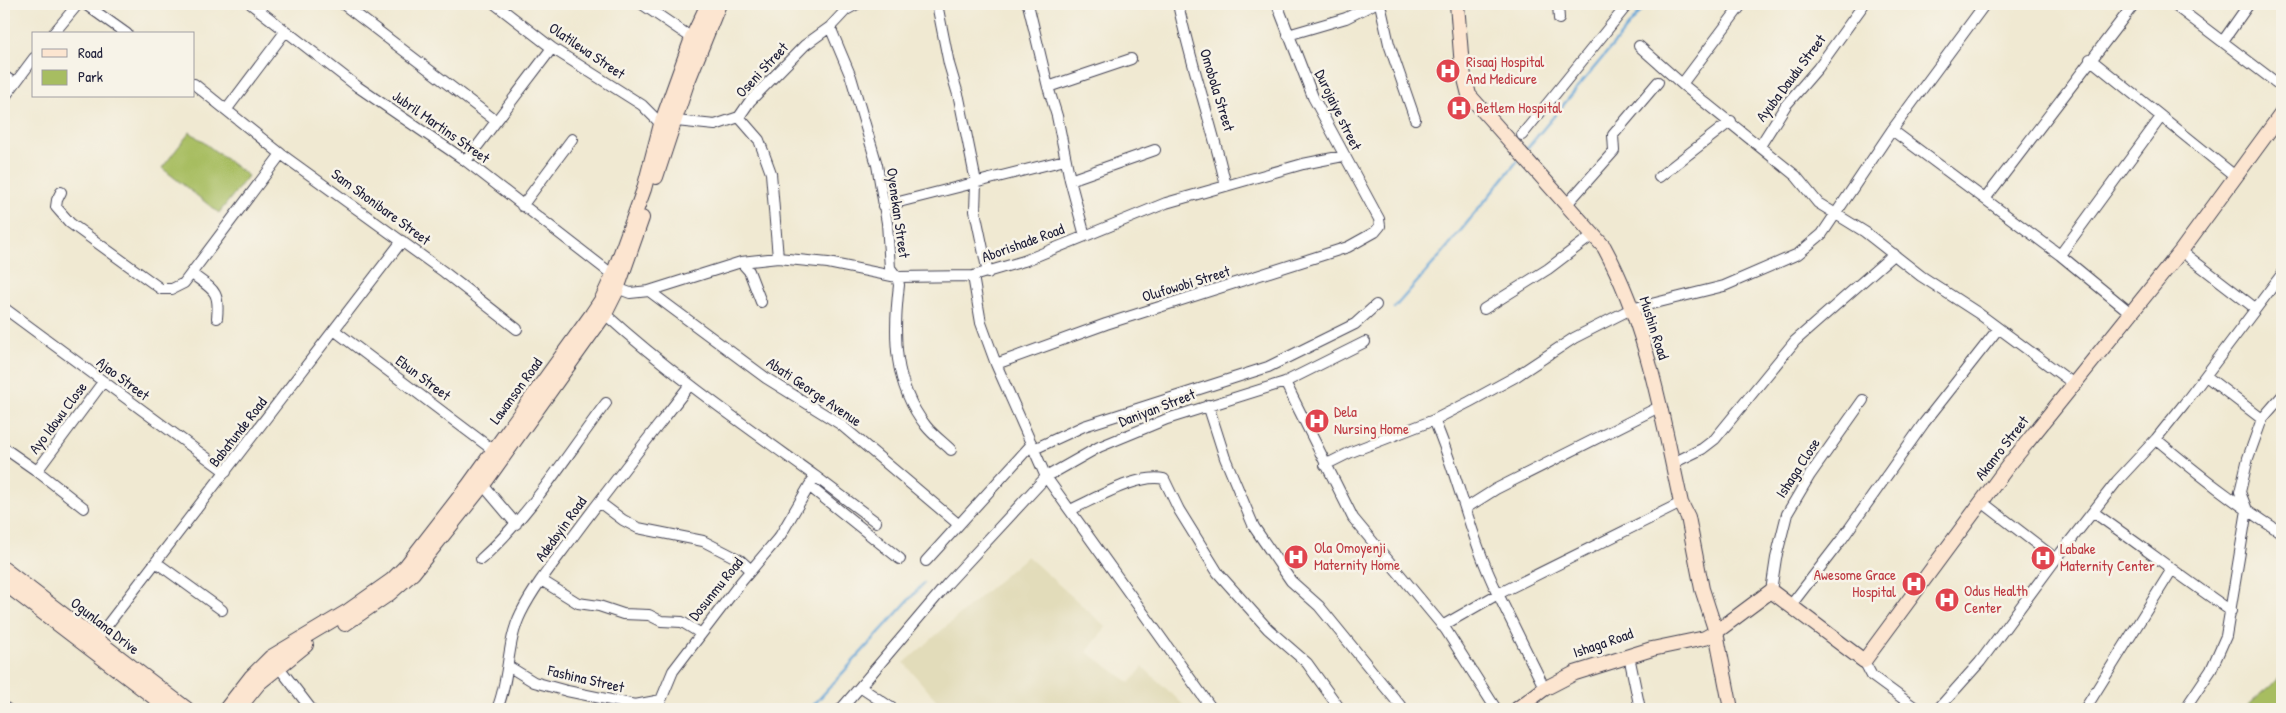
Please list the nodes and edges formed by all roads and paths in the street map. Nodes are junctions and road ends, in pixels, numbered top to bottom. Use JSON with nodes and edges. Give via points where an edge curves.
{"nodes":[{"id":1,"x":78,"y":4,"type":"edge"},
{"id":2,"x":85,"y":4,"type":"edge"},
{"id":3,"x":252,"y":4,"type":"edge"},
{"id":4,"x":344,"y":4,"type":"edge"},
{"id":5,"x":495,"y":4,"type":"edge"},
{"id":6,"x":642,"y":4,"type":"edge"},
{"id":7,"x":708,"y":4,"type":"edge"},
{"id":8,"x":719,"y":4,"type":"edge"},
{"id":9,"x":857,"y":4,"type":"edge"},
{"id":10,"x":938,"y":4,"type":"edge"},
{"id":11,"x":1028,"y":4,"type":"edge"},
{"id":12,"x":1178,"y":4,"type":"edge"},
{"id":13,"x":1277,"y":4,"type":"edge"},
{"id":14,"x":1374,"y":4,"type":"edge"},
{"id":15,"x":1380,"y":4,"type":"edge"},
{"id":16,"x":1457,"y":4,"type":"edge"},
{"id":17,"x":1558,"y":4,"type":"edge"},
{"id":18,"x":1628,"y":4,"type":"edge"},
{"id":19,"x":1742,"y":4,"type":"edge"},
{"id":20,"x":1864,"y":4,"type":"edge"},
{"id":21,"x":1985,"y":4,"type":"edge"},
{"id":22,"x":2134,"y":4,"type":"edge"},
{"id":23,"x":2173,"y":4,"type":"edge"},
{"id":24,"x":2249,"y":4,"type":"edge"},
{"id":25,"x":1559,"y":19,"type":"dead end"},
{"id":26,"x":830,"y":27,"type":"junction"},
{"id":27,"x":56,"y":32,"type":"edge"},
{"id":28,"x":124,"y":32,"type":"edge"},
{"id":29,"x":286,"y":32,"type":"junction"},
{"id":30,"x":1288,"y":35,"type":"junction"},
{"id":31,"x":692,"y":38,"type":"junction"},
{"id":32,"x":2223,"y":41,"type":"junction"},
{"id":33,"x":1639,"y":46,"type":"dead end"},
{"id":34,"x":552,"y":48,"type":"junction"},
{"id":35,"x":1131,"y":59,"type":"dead end"},
{"id":36,"x":2090,"y":59,"type":"junction"},
{"id":37,"x":32,"y":60,"type":"edge"},
{"id":38,"x":4,"y":76,"type":"edge"},
{"id":39,"x":1658,"y":82,"type":"dead end"},
{"id":40,"x":14,"y":83,"type":"junction"},
{"id":41,"x":1682,"y":84,"type":"junction"},
{"id":42,"x":195,"y":85,"type":"edge"},
{"id":43,"x":1048,"y":87,"type":"junction"},
{"id":44,"x":2282,"y":87,"type":"edge"},
{"id":45,"x":4,"y":98,"type":"edge"},
{"id":46,"x":227,"y":109,"type":"junction"},
{"id":47,"x":2282,"y":113,"type":"edge"},
{"id":48,"x":739,"y":116,"type":"junction"},
{"id":49,"x":2161,"y":117,"type":"junction"},
{"id":50,"x":1415,"y":119,"type":"dead end"},
{"id":51,"x":496,"y":121,"type":"junction"},
{"id":52,"x":676,"y":121,"type":"junction"},
{"id":53,"x":1731,"y":122,"type":"junction"},
{"id":54,"x":661,"y":124,"type":"junction"},
{"id":55,"x":1892,"y":130,"type":"junction"},
{"id":56,"x":572,"y":139,"type":"dead end"},
{"id":57,"x":1519,"y":140,"type":"junction"},
{"id":58,"x":1760,"y":146,"type":"junction"},
{"id":59,"x":1155,"y":150,"type":"dead end"},
{"id":60,"x":282,"y":154,"type":"junction"},
{"id":61,"x":1343,"y":156,"type":"junction"},
{"id":62,"x":1066,"y":160,"type":"junction"},
{"id":63,"x":466,"y":161,"type":"junction"},
{"id":64,"x":2235,"y":176,"type":"junction"},
{"id":65,"x":1658,"y":177,"type":"dead end"},
{"id":66,"x":1070,"y":180,"type":"junction"},
{"id":67,"x":976,"y":182,"type":"junction"},
{"id":68,"x":1226,"y":186,"type":"junction"},
{"id":69,"x":61,"y":192,"type":"dead end"},
{"id":70,"x":1985,"y":199,"type":"junction"},
{"id":71,"x":1566,"y":204,"type":"junction"},
{"id":72,"x":522,"y":206,"type":"junction"},
{"id":73,"x":883,"y":206,"type":"junction"},
{"id":74,"x":1837,"y":214,"type":"junction"},
{"id":75,"x":1380,"y":226,"type":"joint"},
{"id":76,"x":1594,"y":234,"type":"junction"},
{"id":77,"x":1085,"y":236,"type":"junction"},
{"id":78,"x":402,"y":241,"type":"junction"},
{"id":79,"x":2181,"y":251,"type":"junction"},
{"id":80,"x":1894,"y":254,"type":"junction"},
{"id":81,"x":2060,"y":256,"type":"junction"},
{"id":82,"x":778,"y":258,"type":"junction"},
{"id":83,"x":741,"y":262,"type":"junction"},
{"id":84,"x":988,"y":273,"type":"junction"},
{"id":85,"x":192,"y":274,"type":"junction"},
{"id":86,"x":2282,"y":274,"type":"edge"},
{"id":87,"x":973,"y":276,"type":"junction"},
{"id":88,"x":897,"y":277,"type":"junction"},
{"id":89,"x":615,"y":281,"type":"junction"},
{"id":90,"x":649,"y":292,"type":"junction"},
{"id":91,"x":761,"y":302,"type":"dead end"},
{"id":92,"x":1376,"y":305,"type":"dead end"},
{"id":93,"x":4,"y":308,"type":"edge"},
{"id":94,"x":2255,"y":308,"type":"junction"},
{"id":95,"x":1484,"y":309,"type":"dead end"},
{"id":96,"x":1631,"y":309,"type":"junction"},
{"id":97,"x":605,"y":314,"type":"junction"},
{"id":98,"x":2132,"y":314,"type":"junction"},
{"id":99,"x":217,"y":318,"type":"dead end"},
{"id":100,"x":517,"y":329,"type":"dead end"},
{"id":101,"x":1998,"y":329,"type":"junction"},
{"id":102,"x":334,"y":330,"type":"junction"},
{"id":103,"x":1365,"y":342,"type":"dead end"},
{"id":104,"x":996,"y":364,"type":"junction"},
{"id":105,"x":2206,"y":376,"type":"junction"},
{"id":106,"x":103,"y":382,"type":"junction"},
{"id":107,"x":1285,"y":382,"type":"junction"},
{"id":108,"x":2074,"y":384,"type":"junction"},
{"id":109,"x":689,"y":386,"type":"junction"},
{"id":110,"x":2282,"y":396,"type":"edge"},
{"id":111,"x":1863,"y":400,"type":"dead end"},
{"id":112,"x":606,"y":403,"type":"dead end"},
{"id":113,"x":1208,"y":405,"type":"junction"},
{"id":114,"x":1660,"y":406,"type":"junction"},
{"id":115,"x":2262,"y":419,"type":"junction"},
{"id":116,"x":1434,"y":420,"type":"junction"},
{"id":117,"x":2156,"y":439,"type":"junction"},
{"id":118,"x":1033,"y":446,"type":"junction"},
{"id":119,"x":4,"y":448,"type":"edge"},
{"id":120,"x":493,"y":450,"type":"junction"},
{"id":121,"x":951,"y":450,"type":"dead end"},
{"id":122,"x":1672,"y":463,"type":"junction"},
{"id":123,"x":1325,"y":465,"type":"junction"},
{"id":124,"x":37,"y":471,"type":"junction"},
{"id":125,"x":226,"y":472,"type":"junction"},
{"id":126,"x":815,"y":476,"type":"junction"},
{"id":127,"x":1046,"y":477,"type":"junction"},
{"id":128,"x":483,"y":485,"type":"junction"},
{"id":129,"x":807,"y":489,"type":"junction"},
{"id":130,"x":599,"y":502,"type":"junction"},
{"id":131,"x":1982,"y":502,"type":"junction"},
{"id":132,"x":1681,"y":503,"type":"junction"},
{"id":133,"x":84,"y":508,"type":"dead end"},
{"id":134,"x":1466,"y":508,"type":"junction"},
{"id":135,"x":1070,"y":510,"type":"junction"},
{"id":136,"x":2247,"y":510,"type":"junction"},
{"id":137,"x":2092,"y":512,"type":"junction"},
{"id":138,"x":876,"y":522,"type":"dead end"},
{"id":139,"x":516,"y":524,"type":"junction"},
{"id":140,"x":958,"y":524,"type":"junction"},
{"id":141,"x":440,"y":531,"type":"junction"},
{"id":142,"x":2282,"y":533,"type":"edge"},
{"id":143,"x":481,"y":559,"type":"dead end"},
{"id":144,"x":900,"y":559,"type":"dead end"},
{"id":145,"x":2056,"y":559,"type":"junction"},
{"id":146,"x":926,"y":561,"type":"dead end"},
{"id":147,"x":157,"y":563,"type":"junction"},
{"id":148,"x":4,"y":569,"type":"edge"},
{"id":149,"x":751,"y":570,"type":"junction"},
{"id":150,"x":2171,"y":570,"type":"junction"},
{"id":151,"x":541,"y":580,"type":"junction"},
{"id":152,"x":4,"y":583,"type":"edge"},
{"id":153,"x":1771,"y":592,"type":"junction"},
{"id":154,"x":1498,"y":594,"type":"junction"},
{"id":155,"x":1791,"y":605,"type":"junction"},
{"id":156,"x":222,"y":610,"type":"dead end"},
{"id":157,"x":2231,"y":611,"type":"junction"},
{"id":158,"x":1442,"y":626,"type":"junction"},
{"id":159,"x":700,"y":634,"type":"junction"},
{"id":160,"x":1710,"y":635,"type":"junction"},
{"id":161,"x":94,"y":644,"type":"junction"},
{"id":162,"x":1629,"y":656,"type":"junction"},
{"id":163,"x":1864,"y":661,"type":"junction"},
{"id":164,"x":278,"y":666,"type":"junction"},
{"id":165,"x":508,"y":666,"type":"junction"},
{"id":166,"x":1543,"y":685,"type":"junction"},
{"id":167,"x":860,"y":687,"type":"junction"},
{"id":168,"x":660,"y":705,"type":"edge"},
{"id":169,"x":4,"y":706,"type":"edge"},
{"id":170,"x":7,"y":709,"type":"edge"},
{"id":171,"x":169,"y":709,"type":"edge"},
{"id":172,"x":187,"y":709,"type":"edge"},
{"id":173,"x":226,"y":709,"type":"edge"},
{"id":174,"x":239,"y":709,"type":"edge"},
{"id":175,"x":311,"y":709,"type":"edge"},
{"id":176,"x":497,"y":709,"type":"edge"},
{"id":177,"x":841,"y":709,"type":"edge"},
{"id":178,"x":892,"y":709,"type":"edge"},
{"id":179,"x":1212,"y":709,"type":"edge"},
{"id":180,"x":1340,"y":709,"type":"edge"},
{"id":181,"x":1403,"y":709,"type":"edge"},
{"id":182,"x":1496,"y":709,"type":"edge"},
{"id":183,"x":1510,"y":709,"type":"edge"},
{"id":184,"x":1517,"y":709,"type":"edge"},
{"id":185,"x":1640,"y":709,"type":"edge"},
{"id":186,"x":1731,"y":709,"type":"edge"},
{"id":187,"x":1917,"y":709,"type":"edge"},
{"id":188,"x":1938,"y":709,"type":"edge"},
{"id":189,"x":2085,"y":709,"type":"edge"},
{"id":190,"x":2185,"y":709,"type":"edge"}],
"edges":[{"from":1,"to":27,"type":"street"},
{"from":2,"to":28,"type":"street"},
{"from":3,"to":29,"type":"street","name":"Jubril Martins Street"},
{"from":4,"to":51,"type":"street"},
{"from":5,"to":34,"type":"street","name":"Olatilewa Street"},
{"from":6,"to":31,"type":"street"},
{"from":7,"to":31,"type":"main road","name":"Lawanson Road"},
{"from":8,"to":52,"type":"main road","name":"Lawanson Road","via":[[686,86]]},
{"from":9,"to":26,"type":"street","name":"Oseni Street","via":[[846,10]]},
{"from":10,"to":67,"type":"street"},
{"from":11,"to":43,"type":"street"},
{"from":12,"to":68,"type":"street","name":"Omobola Street"},
{"from":13,"to":30,"type":"street","name":"Durojaiye street"},
{"from":14,"to":30,"type":"street","via":[[1346,18]]},
{"from":15,"to":50,"type":"street","via":[[1389,44]]},
{"from":16,"to":57,"type":"main road","name":"Mushin Road","via":[[1462,66],[1468,94]]},
{"from":17,"to":25,"type":"street"},
{"from":18,"to":57,"type":"street"},
{"from":19,"to":41,"type":"street"},
{"from":20,"to":58,"type":"street","name":"Ayuba Daudu Street","via":[[1818,68],[1786,105]]},
{"from":21,"to":55,"type":"street"},
{"from":22,"to":36,"type":"street"},
{"from":23,"to":32,"type":"street"},
{"from":24,"to":32,"type":"street"},
{"from":26,"to":48,"type":"street","name":"Oseni Street","via":[[805,46]]},
{"from":26,"to":73,"type":"street","name":"Oyenekan Street","via":[[854,86],[876,165]]},
{"from":29,"to":46,"type":"street"},
{"from":29,"to":63,"type":"street","name":"Jubril Martins Street","via":[[358,87]]},
{"from":30,"to":61,"type":"street","name":"Durojaiye street","via":[[1313,97]]},
{"from":31,"to":54,"type":"main road","name":"Lawanson Road"},
{"from":32,"to":44,"type":"street"},
{"from":33,"to":41,"type":"street"},
{"from":34,"to":51,"type":"street"},
{"from":34,"to":54,"type":"street","name":"Olatilewa Street","via":[[642,105]]},
{"from":35,"to":43,"type":"street"},
{"from":36,"to":49,"type":"street"},
{"from":36,"to":70,"type":"street"},
{"from":37,"to":40,"type":"street"},
{"from":38,"to":40,"type":"street"},
{"from":39,"to":71,"type":"street","via":[[1613,135],[1614,151]]},
{"from":40,"to":45,"type":"street"},
{"from":41,"to":53,"type":"street"},
{"from":42,"to":46,"type":"street","name":"Sam Shonibare Street"},
{"from":43,"to":62,"type":"street"},
{"from":46,"to":60,"type":"street","name":"Sam Shonibare Street"},
{"from":47,"to":64,"type":"main road","name":"Akanro Street"},
{"from":48,"to":52,"type":"street","name":"Oseni Street","via":[[715,125]]},
{"from":48,"to":82,"type":"street","via":[[759,140],[771,173]]},
{"from":49,"to":64,"type":"street"},
{"from":49,"to":81,"type":"street"},
{"from":51,"to":63,"type":"street"},
{"from":52,"to":89,"type":"main road","name":"Lawanson Road"},
{"from":53,"to":58,"type":"street"},
{"from":53,"to":65,"type":"street"},
{"from":54,"to":89,"type":"main road","name":"Lawanson Road"},
{"from":55,"to":70,"type":"street"},
{"from":55,"to":74,"type":"street"},
{"from":56,"to":72,"type":"street"},
{"from":57,"to":71,"type":"main road","name":"Mushin Road","via":[[1532,165]]},
{"from":58,"to":74,"type":"street","via":[[1796,176],[1818,203]]},
{"from":59,"to":66,"type":"street"},
{"from":60,"to":78,"type":"street","name":"Sam Shonibare Street"},
{"from":60,"to":85,"type":"street"},
{"from":61,"to":68,"type":"street","name":"Aborishade Road"},
{"from":61,"to":75,"type":"street","name":"Durojaiye street"},
{"from":62,"to":66,"type":"street"},
{"from":62,"to":67,"type":"street"},
{"from":63,"to":72,"type":"street","name":"Jubril Martins Street"},
{"from":64,"to":79,"type":"main road","name":"Akanro Street"},
{"from":66,"to":77,"type":"street"},
{"from":67,"to":73,"type":"street"},
{"from":67,"to":84,"type":"street","via":[[975,210]]},
{"from":68,"to":77,"type":"street","name":"Aborishade Road","via":[[1166,203]]},
{"from":69,"to":85,"type":"street","via":[[56,207],[60,214],[161,289],[179,286]]},
{"from":70,"to":81,"type":"street"},
{"from":71,"to":76,"type":"main road","name":"Mushin Road"},
{"from":72,"to":89,"type":"street","name":"Jubril Martins Street"},
{"from":73,"to":88,"type":"street","name":"Oyenekan Street","via":[[890,268]]},
{"from":74,"to":80,"type":"street"},
{"from":74,"to":96,"type":"street","via":[[1822,234],[1798,254],[1724,286]]},
{"from":75,"to":104,"type":"street","name":"Olufowobi Street","via":[[1348,247],[1106,324]]},
{"from":76,"to":95,"type":"street","via":[[1548,269]]},
{"from":76,"to":96,"type":"main road","name":"Mushin Road","via":[[1615,267]]},
{"from":77,"to":84,"type":"street","name":"Aborishade Road"},
{"from":78,"to":100,"type":"street","name":"Sam Shonibare Street"},
{"from":78,"to":102,"type":"street","name":"Babatunde Road"},
{"from":79,"to":94,"type":"street"},
{"from":79,"to":98,"type":"main road","name":"Akanro Street"},
{"from":80,"to":101,"type":"street"},
{"from":80,"to":122,"type":"street","via":[[1795,341],[1715,439],[1702,450]]},
{"from":81,"to":98,"type":"street"},
{"from":82,"to":83,"type":"street","name":"Aborishade Road"},
{"from":82,"to":88,"type":"street","name":"Aborishade Road","via":[[828,263]]},
{"from":83,"to":90,"type":"street","name":"Aborishade Road"},
{"from":83,"to":91,"type":"street","via":[[749,271]]},
{"from":84,"to":87,"type":"street","name":"Aborishade Road"},
{"from":85,"to":99,"type":"street","via":[[217,294]]},
{"from":86,"to":94,"type":"street"},
{"from":87,"to":88,"type":"street","name":"Aborishade Road"},
{"from":87,"to":104,"type":"street","via":[[981,323]]},
{"from":88,"to":121,"type":"street","name":"Oyenekan Street","via":[[895,340],[901,380],[926,426]]},
{"from":89,"to":90,"type":"street","name":"Aborishade Road","via":[[630,293]]},
{"from":89,"to":97,"type":"main road","name":"Lawanson Road"},
{"from":89,"to":120,"type":"main road","name":"Lawanson Road"},
{"from":90,"to":140,"type":"street","name":"Abati George Avenue","via":[[766,378],[840,424]]},
{"from":92,"to":118,"type":"street","via":[[1354,324],[1268,367],[1084,426]]},
{"from":93,"to":106,"type":"street","name":"Ajao Street"},
{"from":94,"to":105,"type":"street"},
{"from":96,"to":114,"type":"main road","name":"Mushin Road"},
{"from":96,"to":116,"type":"street","via":[[1574,338],[1515,377]]},
{"from":97,"to":109,"type":"street"},
{"from":97,"to":128,"type":"main road","name":"Lawanson Road"},
{"from":98,"to":108,"type":"main road","name":"Akanro Street"},
{"from":101,"to":108,"type":"street"},
{"from":101,"to":155,"type":"street","via":[[1924,423]]},
{"from":102,"to":120,"type":"street","name":"Ebun Street"},
{"from":102,"to":125,"type":"street","name":"Babatunde Road"},
{"from":103,"to":107,"type":"street","name":"Daniyan Street"},
{"from":104,"to":118,"type":"street"},
{"from":105,"to":115,"type":"street"},
{"from":105,"to":117,"type":"street"},
{"from":106,"to":124,"type":"street","name":"Ayo Idowu Close"},
{"from":106,"to":125,"type":"street","name":"Ajao Street"},
{"from":107,"to":113,"type":"street","name":"Daniyan Street"},
{"from":107,"to":123,"type":"street"},
{"from":108,"to":131,"type":"main road","name":"Akanro Street"},
{"from":109,"to":126,"type":"street"},
{"from":109,"to":130,"type":"street","name":"Adedoyin Road"},
{"from":110,"to":115,"type":"street"},
{"from":111,"to":153,"type":"street","name":"Ishaga Close","via":[[1787,514]]},
{"from":112,"to":139,"type":"street"},
{"from":113,"to":127,"type":"street","name":"Daniyan Street","via":[[1099,447]]},
{"from":113,"to":181,"type":"street","via":[[1225,458],[1254,527],[1291,580],[1319,606]]},
{"from":114,"to":122,"type":"main road","name":"Mushin Road"},
{"from":114,"to":134,"type":"street","via":[[1496,488]]},
{"from":115,"to":136,"type":"street","via":[[2240,492]]},
{"from":116,"to":123,"type":"street"},
{"from":116,"to":134,"type":"street"},
{"from":117,"to":136,"type":"street"},
{"from":117,"to":137,"type":"street"},
{"from":118,"to":127,"type":"street"},
{"from":118,"to":140,"type":"street"},
{"from":119,"to":124,"type":"street"},
{"from":120,"to":141,"type":"main road","name":"Lawanson Road"},
{"from":122,"to":132,"type":"main road","name":"Mushin Road"},
{"from":123,"to":158,"type":"street","via":[[1353,518]]},
{"from":124,"to":133,"type":"street","name":"Ayo Idowu Close"},
{"from":125,"to":147,"type":"street","name":"Babatunde Road"},
{"from":126,"to":129,"type":"street","name":"Dosunmu Road"},
{"from":126,"to":138,"type":"street"},
{"from":127,"to":135,"type":"street"},
{"from":127,"to":167,"type":"street","name":"Daniyan Street","via":[[948,583]]},
{"from":128,"to":139,"type":"street"},
{"from":128,"to":141,"type":"main road","name":"Lawanson Road"},
{"from":129,"to":144,"type":"street"},
{"from":129,"to":149,"type":"street","name":"Dosunmu Road","via":[[780,536]]},
{"from":130,"to":149,"type":"street","via":[[638,528],[703,542],[732,556]]},
{"from":130,"to":151,"type":"street","name":"Adedoyin Road"},
{"from":131,"to":145,"type":"street"},
{"from":131,"to":163,"type":"main road","name":"Akanro Street"},
{"from":132,"to":154,"type":"street"},
{"from":132,"to":160,"type":"main road","name":"Mushin Road","via":[[1688,517]]},
{"from":134,"to":154,"type":"street","via":[[1482,559]]},
{"from":135,"to":179,"type":"street"},
{"from":135,"to":180,"type":"street","via":[[1137,482],[1156,477],[1164,479],[1218,574],[1268,629],[1307,663]]},
{"from":136,"to":142,"type":"street"},
{"from":136,"to":157,"type":"street"},
{"from":137,"to":145,"type":"street"},
{"from":137,"to":150,"type":"street"},
{"from":139,"to":143,"type":"street"},
{"from":140,"to":146,"type":"street"},
{"from":141,"to":164,"type":"main road","name":"Lawanson Road","via":[[404,583],[364,612],[299,648]]},
{"from":141,"to":173,"type":"main road","name":"Lawanson Road","via":[[392,580],[348,611],[271,657]]},
{"from":145,"to":188,"type":"street","via":[[1980,662]]},
{"from":147,"to":156,"type":"street"},
{"from":147,"to":161,"type":"street","name":"Babatunde Road"},
{"from":148,"to":161,"type":"main road","name":"Ogunlana Drive"},
{"from":149,"to":159,"type":"street","name":"Dosunmu Road"},
{"from":150,"to":157,"type":"street"},
{"from":150,"to":189,"type":"street"},
{"from":151,"to":159,"type":"street","via":[[578,603],[623,614],[649,615],[661,621],[682,622]]},
{"from":151,"to":165,"type":"street","name":"Adedoyin Road","via":[[520,614]]},
{"from":152,"to":161,"type":"main road","name":"Ogunlana Drive"},
{"from":153,"to":155,"type":"main road"},
{"from":153,"to":160,"type":"main road"},
{"from":154,"to":158,"type":"street"},
{"from":154,"to":166,"type":"street"},
{"from":155,"to":163,"type":"main road"},
{"from":157,"to":190,"type":"street","via":[[2226,636],[2211,670]]},
{"from":158,"to":182,"type":"street"},
{"from":159,"to":168,"type":"street","name":"Dosunmu Road","via":[[673,671]]},
{"from":160,"to":162,"type":"main road","name":"Ishaga Road"},
{"from":160,"to":166,"type":"main road","name":"Ishaga Road","via":[[1702,631],[1662,641],[1578,668]]},
{"from":160,"to":186,"type":"main road","name":"Mushin Road"},
{"from":161,"to":171,"type":"main road","name":"Ogunlana Drive"},
{"from":161,"to":172,"type":"main road","name":"Ogunlana Drive"},
{"from":162,"to":184,"type":"main road","name":"Ishaga Road","via":[[1576,673],[1544,689]]},
{"from":162,"to":185,"type":"street"},
{"from":163,"to":187,"type":"street","via":[[1872,676]]},
{"from":164,"to":174,"type":"main road","name":"Lawanson Road","via":[[259,683]]},
{"from":164,"to":175,"type":"street"},
{"from":165,"to":168,"type":"street","name":"Fashina Street","via":[[534,682],[566,691],[634,705]]},
{"from":165,"to":176,"type":"street","name":"Adedoyin Road","via":[[505,692]]},
{"from":166,"to":183,"type":"main road","name":"Ishaga Road"},
{"from":167,"to":177,"type":"street","name":"Daniyan Street"},
{"from":167,"to":178,"type":"street"},
{"from":169,"to":170,"type":"street"}]}
